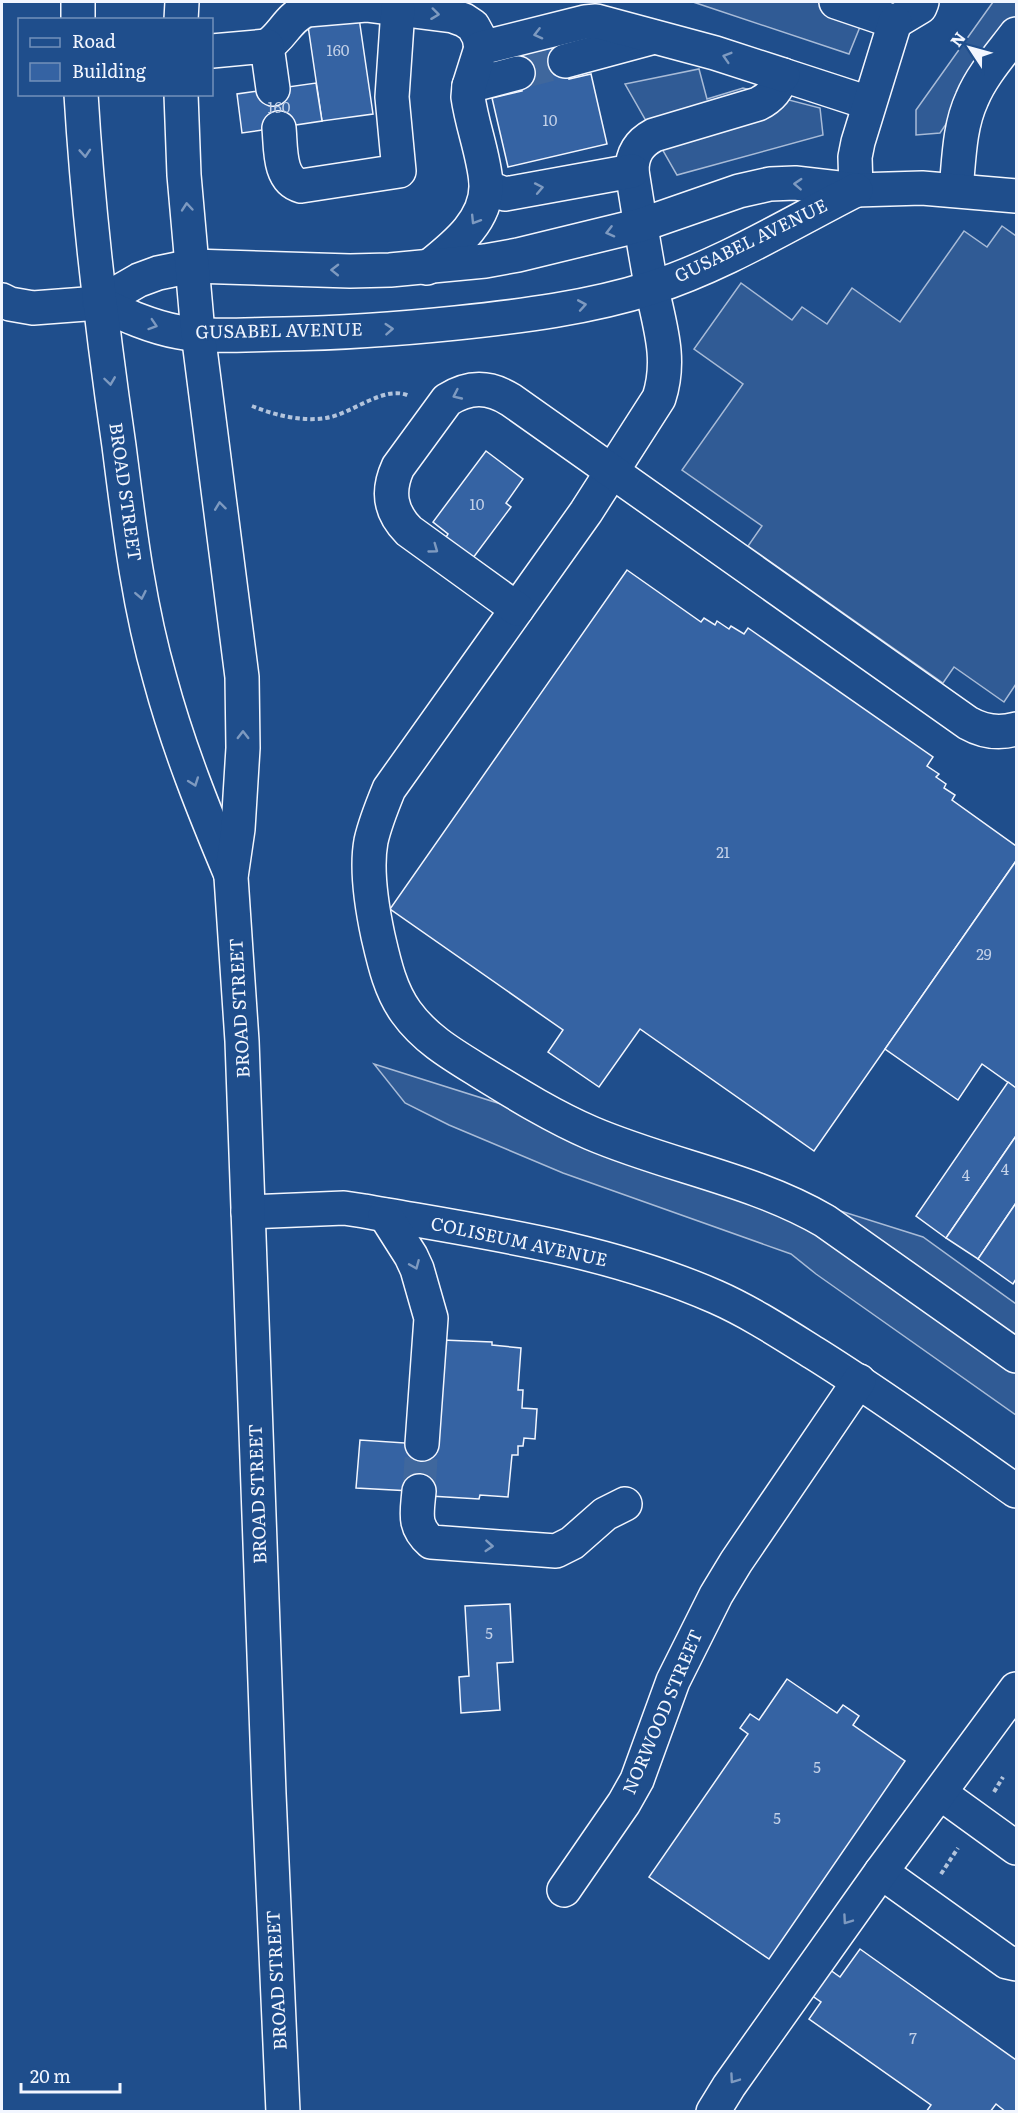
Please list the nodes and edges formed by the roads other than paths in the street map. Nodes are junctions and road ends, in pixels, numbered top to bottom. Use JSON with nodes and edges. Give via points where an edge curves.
{"nodes":[{"id":1,"x":78,"y":2,"type":"edge"},
{"id":2,"x":182,"y":2,"type":"edge"},
{"id":3,"x":836,"y":2,"type":"edge"},
{"id":4,"x":922,"y":2,"type":"edge"},
{"id":5,"x":398,"y":9,"type":"junction"},
{"id":6,"x":78,"y":18,"type":"edge"},
{"id":7,"x":181,"y":18,"type":"edge"},
{"id":8,"x":895,"y":22,"type":"junction"},
{"id":9,"x":1017,"y":33,"type":"edge"},
{"id":10,"x":656,"y":36,"type":"junction"},
{"id":11,"x":267,"y":46,"type":"junction"},
{"id":12,"x":481,"y":48,"type":"junction"},
{"id":13,"x":213,"y":51,"type":"edge"},
{"id":14,"x":566,"y":61,"type":"tunnel mouth"},
{"id":15,"x":1017,"y":63,"type":"edge"},
{"id":16,"x":518,"y":73,"type":"tunnel mouth"},
{"id":17,"x":783,"y":75,"type":"junction"},
{"id":18,"x":469,"y":86,"type":"junction"},
{"id":19,"x":273,"y":88,"type":"dead end"},
{"id":20,"x":81,"y":96,"type":"edge"},
{"id":21,"x":181,"y":96,"type":"edge"},
{"id":22,"x":869,"y":103,"type":"junction"},
{"id":23,"x":279,"y":128,"type":"dead end"},
{"id":24,"x":961,"y":138,"type":"junction"},
{"id":25,"x":632,"y":171,"type":"junction"},
{"id":26,"x":486,"y":182,"type":"junction"},
{"id":27,"x":856,"y":190,"type":"junction"},
{"id":28,"x":956,"y":190,"type":"junction"},
{"id":29,"x":1017,"y":196,"type":"edge"},
{"id":30,"x":641,"y":225,"type":"junction"},
{"id":31,"x":192,"y":266,"type":"junction"},
{"id":32,"x":427,"y":268,"type":"junction"},
{"id":33,"x":652,"y":287,"type":"junction"},
{"id":34,"x":2,"y":300,"type":"edge"},
{"id":35,"x":99,"y":303,"type":"junction"},
{"id":36,"x":198,"y":333,"type":"junction"},
{"id":37,"x":613,"y":472,"type":"junction"},
{"id":38,"x":517,"y":609,"type":"junction"},
{"id":39,"x":1017,"y":729,"type":"edge"},
{"id":40,"x":231,"y":877,"type":"junction"},
{"id":41,"x":248,"y":1212,"type":"junction"},
{"id":42,"x":385,"y":1215,"type":"junction"},
{"id":43,"x":1017,"y":1356,"type":"edge"},
{"id":44,"x":860,"y":1382,"type":"junction"},
{"id":45,"x":422,"y":1444,"type":"tunnel mouth"},
{"id":46,"x":419,"y":1491,"type":"tunnel mouth"},
{"id":47,"x":1017,"y":1491,"type":"edge"},
{"id":48,"x":625,"y":1504,"type":"dead end"},
{"id":49,"x":1017,"y":1689,"type":"edge"},
{"id":50,"x":940,"y":1793,"type":"junction"},
{"id":51,"x":1017,"y":1848,"type":"edge"},
{"id":52,"x":881,"y":1872,"type":"junction"},
{"id":53,"x":564,"y":1890,"type":"dead end"},
{"id":54,"x":1017,"y":1964,"type":"edge"},
{"id":55,"x":283,"y":2112,"type":"edge"},
{"id":56,"x":713,"y":2112,"type":"edge"}],
"edges":[{"from":1,"to":6,"type":"main road"},
{"from":2,"to":7,"type":"main road"},
{"from":3,"to":8,"type":"main road"},
{"from":4,"to":8,"type":"main road"},
{"from":5,"to":11,"type":"main road","via":[[358,5],[307,10],[295,16]]},
{"from":5,"to":12,"type":"main road","one_way":true,"via":[[464,20],[477,32]]},
{"from":5,"to":23,"type":"main road","via":[[392,97],[399,171],[296,184],[284,170]]},
{"from":8,"to":22,"type":"main road"},
{"from":9,"to":24,"type":"main road","via":[[979,86]]},
{"from":10,"to":12,"type":"main road","one_way":true,"via":[[605,22],[585,22]]},
{"from":10,"to":14,"type":"main road"},
{"from":17,"to":10,"type":"main road","one_way":true},
{"from":11,"to":13,"type":"main road"},
{"from":11,"to":19,"type":"main road"},
{"from":12,"to":18,"type":"main road"},
{"from":15,"to":24,"type":"main road"},
{"from":16,"to":18,"type":"main road"},
{"from":17,"to":22,"type":"main road"},
{"from":17,"to":25,"type":"main road","via":[[776,90],[758,104],[645,140],[635,153]]},
{"from":18,"to":26,"type":"main road","via":[[470,109]]},
{"from":20,"to":35,"type":"main road","name":"BROAD STREET","one_way":true},
{"from":31,"to":21,"type":"main road","name":"BROAD STREET","one_way":true},
{"from":22,"to":27,"type":"main road","via":[[856,150]]},
{"from":24,"to":28,"type":"main road"},
{"from":26,"to":25,"type":"main road","one_way":true,"via":[[506,194]]},
{"from":25,"to":30,"type":"main road"},
{"from":26,"to":32,"type":"main road","one_way":true,"via":[[485,200],[470,228]]},
{"from":27,"to":28,"type":"main road","name":"GUSABEL AVENUE"},
{"from":27,"to":30,"type":"main road","name":"GUSABEL AVENUE","one_way":true,"via":[[770,184]]},
{"from":27,"to":33,"type":"main road","name":"GUSABEL AVENUE","via":[[706,267]]},
{"from":28,"to":29,"type":"main road","name":"GUSABEL AVENUE"},
{"from":30,"to":32,"type":"main road","name":"GUSABEL AVENUE","one_way":true,"via":[[518,255]]},
{"from":30,"to":33,"type":"main road"},
{"from":32,"to":31,"type":"main road","name":"GUSABEL AVENUE","one_way":true,"via":[[350,271]]},
{"from":31,"to":35,"type":"main road","name":"GUSABEL AVENUE","via":[[139,280]]},
{"from":31,"to":36,"type":"main road","name":"BROAD STREET"},
{"from":36,"to":33,"type":"main road","name":"GUSABEL AVENUE","one_way":true,"via":[[311,334],[482,320],[600,302]]},
{"from":33,"to":37,"type":"main road","via":[[665,349],[664,383],[650,415]]},
{"from":34,"to":35,"type":"main road","via":[[33,308]]},
{"from":35,"to":36,"type":"main road","name":"GUSABEL AVENUE","one_way":true,"via":[[163,328]]},
{"from":35,"to":40,"type":"main road","name":"BROAD STREET","one_way":true,"via":[[146,621],[178,739]]},
{"from":40,"to":36,"type":"main road","name":"BROAD STREET","one_way":true,"via":[[243,748],[242,677]]},
{"from":37,"to":38,"type":"main road"},
{"from":37,"to":38,"type":"main road","one_way":true,"via":[[511,400],[483,389],[447,400],[398,467],[391,492],[396,514],[409,531]]},
{"from":37,"to":39,"type":"main road","via":[[968,723],[989,731]]},
{"from":38,"to":43,"type":"main road","via":[[389,789],[376,820],[370,844],[375,918],[387,976],[405,1011],[440,1047],[591,1133],[801,1207]]},
{"from":40,"to":41,"type":"main road","name":"BROAD STREET"},
{"from":41,"to":42,"type":"main road","name":"COLISEUM AVENUE","via":[[344,1208]]},
{"from":41,"to":55,"type":"main road","name":"BROAD STREET"},
{"from":42,"to":44,"type":"main road","name":"COLISEUM AVENUE","via":[[554,1246],[680,1282],[777,1329]]},
{"from":42,"to":45,"type":"main road","one_way":true,"via":[[411,1256],[431,1318]]},
{"from":44,"to":47,"type":"main road","name":"COLISEUM AVENUE"},
{"from":44,"to":53,"type":"main road","name":"NORWOOD STREET","via":[[716,1595],[673,1681],[637,1780]]},
{"from":46,"to":48,"type":"main road","one_way":true,"via":[[417,1516],[421,1533],[431,1542],[556,1551]]},
{"from":49,"to":50,"type":"main road"},
{"from":50,"to":51,"type":"main road"},
{"from":50,"to":52,"type":"main road"},
{"from":52,"to":54,"type":"main road","via":[[1008,1962]]},
{"from":52,"to":56,"type":"main road","one_way":true}]}
